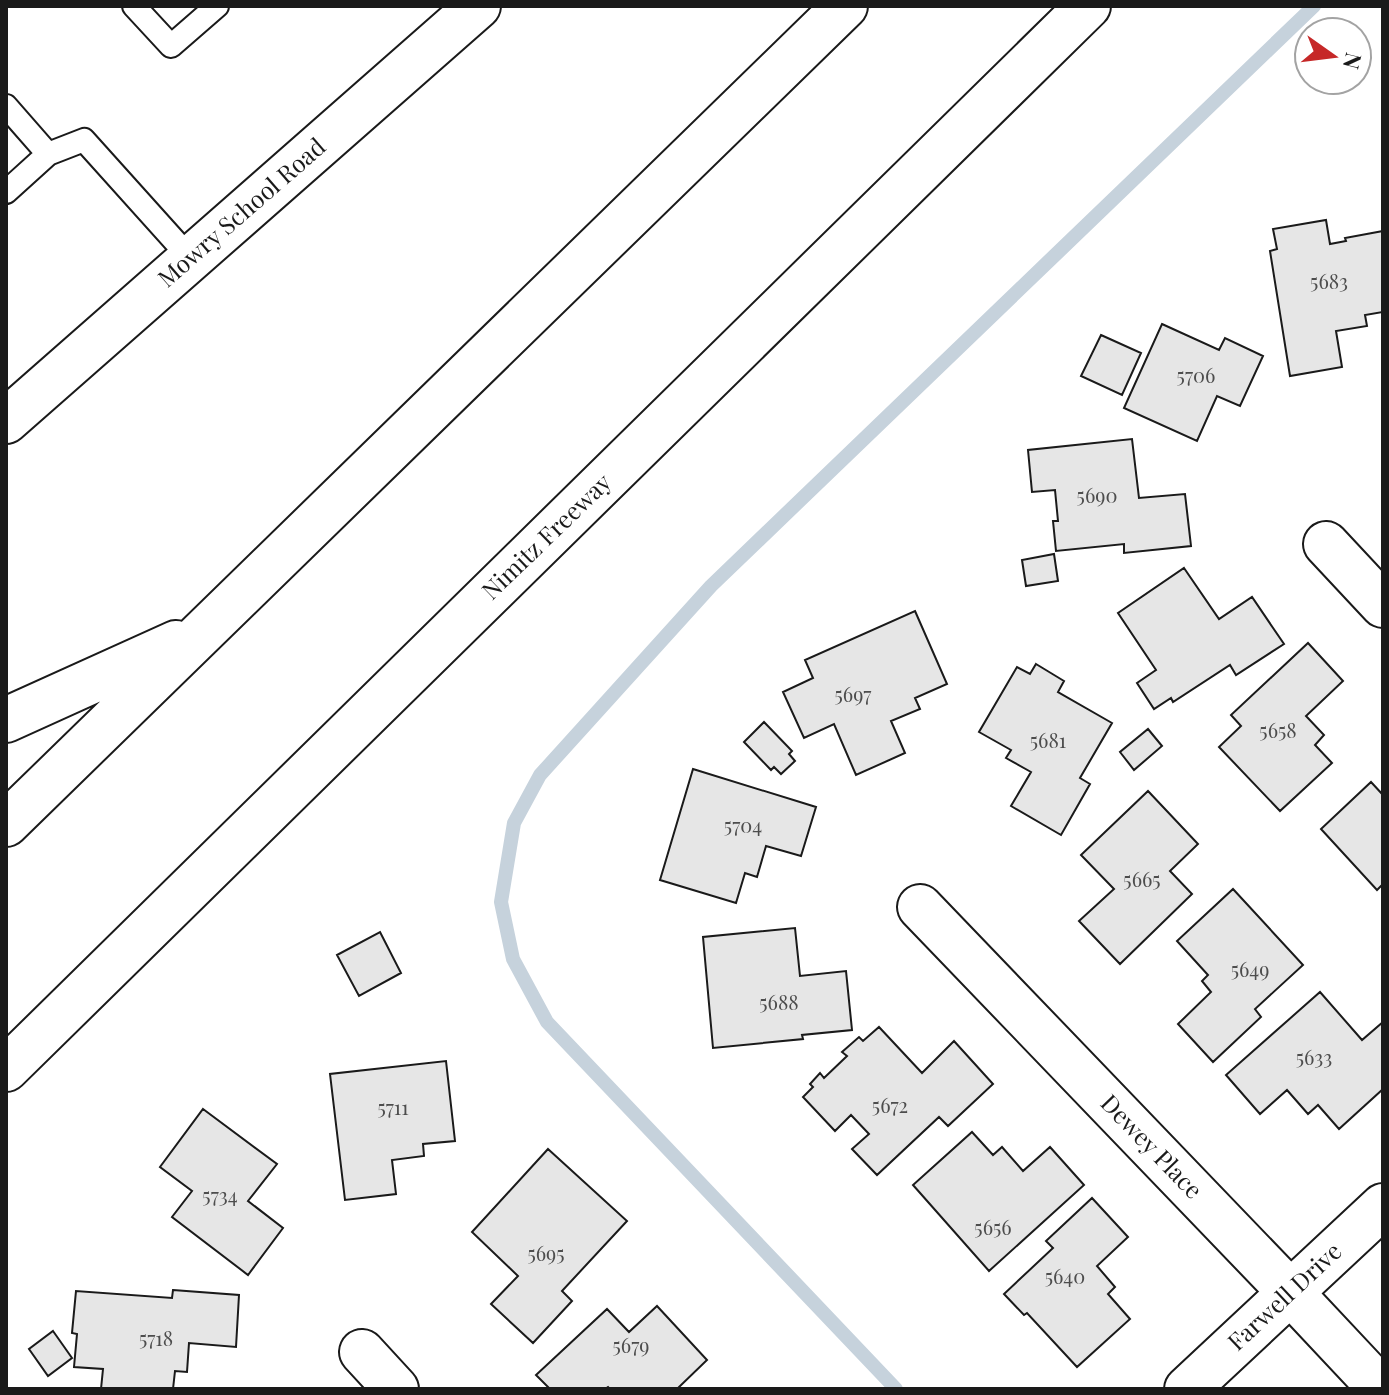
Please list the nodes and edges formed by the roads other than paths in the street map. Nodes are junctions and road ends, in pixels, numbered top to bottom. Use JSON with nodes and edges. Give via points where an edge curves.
{"nodes":[{"id":1,"x":134,"y":6,"type":"edge"},
{"id":2,"x":217,"y":6,"type":"edge"},
{"id":3,"x":478,"y":6,"type":"edge"},
{"id":4,"x":845,"y":6,"type":"edge"},
{"id":5,"x":1088,"y":6,"type":"edge"},
{"id":6,"x":6,"y":106,"type":"edge"},
{"id":7,"x":48,"y":154,"type":"junction"},
{"id":8,"x":6,"y":192,"type":"edge"},
{"id":9,"x":191,"y":259,"type":"junction"},
{"id":10,"x":6,"y":421,"type":"edge"},
{"id":11,"x":1326,"y":544,"type":"dead end"},
{"id":12,"x":1383,"y":605,"type":"edge"},
{"id":13,"x":204,"y":631,"type":"junction"},
{"id":14,"x":6,"y":720,"type":"edge"},
{"id":15,"x":6,"y":824,"type":"edge"},
{"id":16,"x":920,"y":907,"type":"dead end"},
{"id":17,"x":6,"y":1069,"type":"edge"},
{"id":18,"x":1383,"y":1206,"type":"edge"},
{"id":19,"x":1290,"y":1292,"type":"junction"},
{"id":20,"x":362,"y":1352,"type":"dead end"},
{"id":21,"x":396,"y":1389,"type":"edge"},
{"id":22,"x":1187,"y":1389,"type":"edge"},
{"id":23,"x":1381,"y":1389,"type":"edge"}],
"edges":[{"from":1,"to":2,"type":"lane","via":[[171,46]]},
{"from":3,"to":9,"type":"main road","name":"Mowry School Road"},
{"from":4,"to":13,"type":"main road"},
{"from":5,"to":17,"type":"main road","name":"Nimitz Freeway"},
{"from":6,"to":7,"type":"lane"},
{"from":7,"to":8,"type":"lane"},
{"from":7,"to":9,"type":"lane","via":[[84,140]]},
{"from":9,"to":10,"type":"main road","name":"Mowry School Road"},
{"from":11,"to":12,"type":"main road"},
{"from":13,"to":14,"type":"main road"},
{"from":13,"to":15,"type":"main road"},
{"from":16,"to":19,"type":"main road","name":"Dewey Place"},
{"from":18,"to":19,"type":"main road","name":"Farwell Drive"},
{"from":19,"to":22,"type":"main road","name":"Farwell Drive"},
{"from":19,"to":23,"type":"main road","name":"Dewey Place"},
{"from":20,"to":21,"type":"main road"}]}
